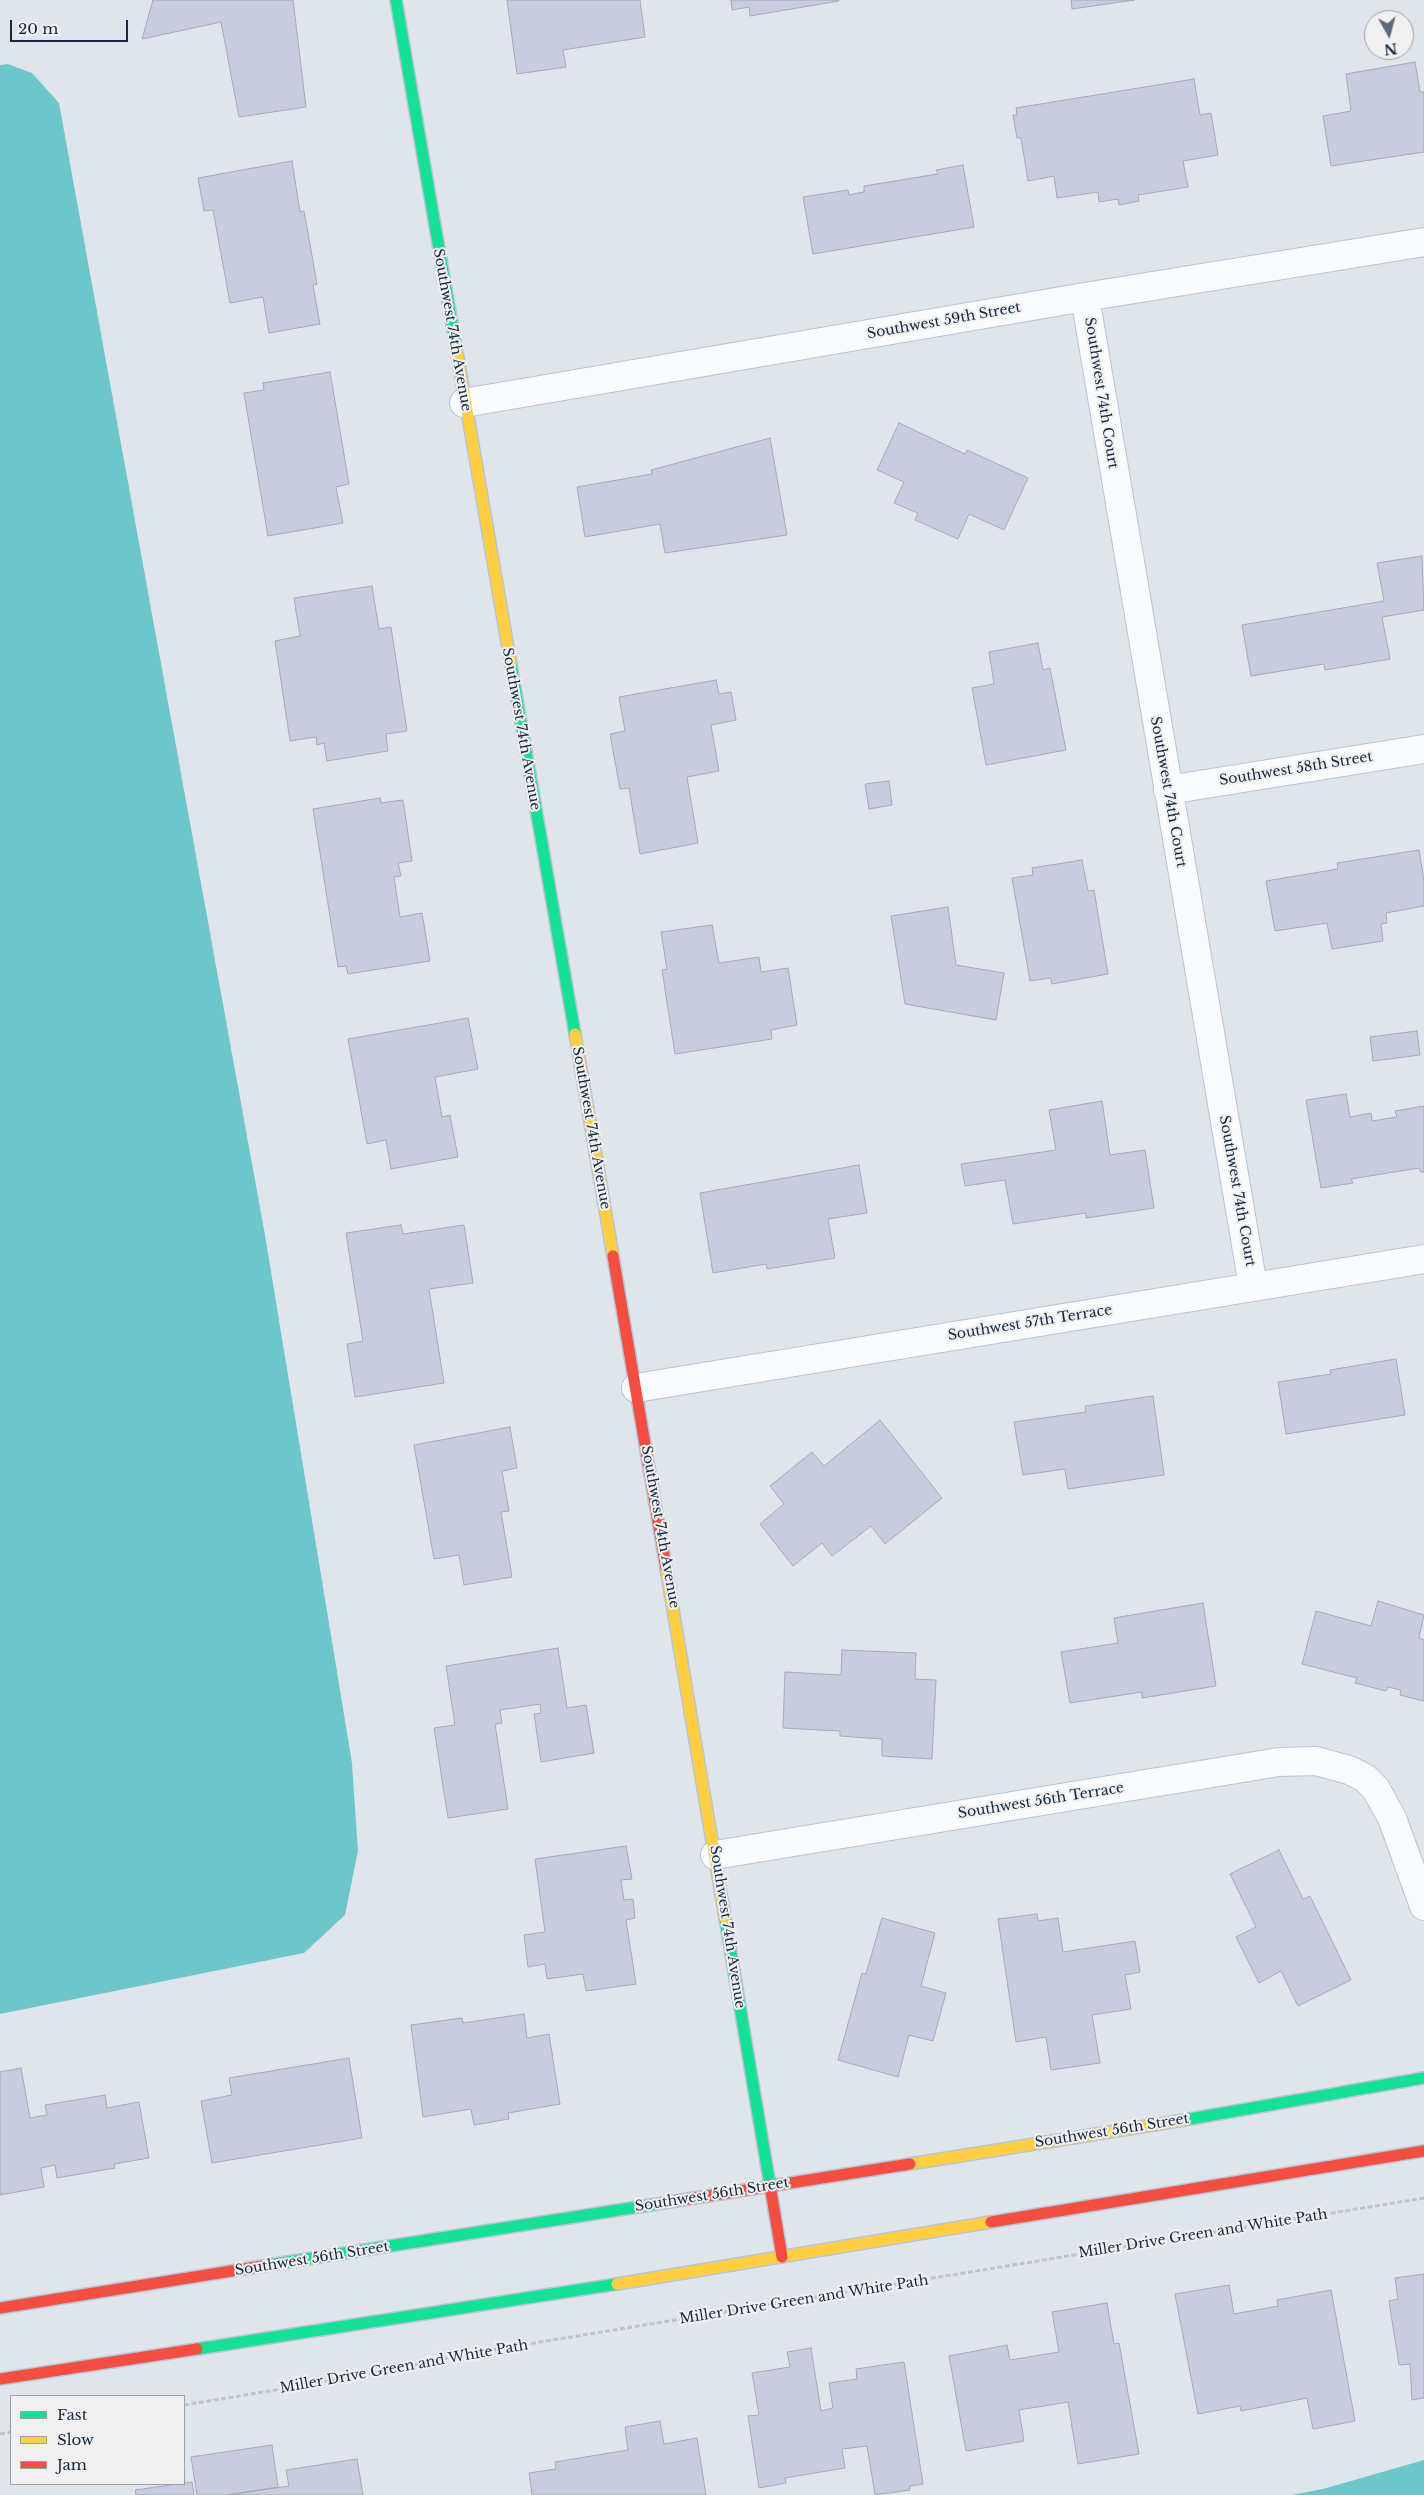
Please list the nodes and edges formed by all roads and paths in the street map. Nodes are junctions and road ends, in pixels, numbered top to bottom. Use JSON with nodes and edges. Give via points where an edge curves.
{"nodes":[{"id":1,"x":396,"y":0,"type":"edge"},
{"id":2,"x":1424,"y":242,"type":"edge"},
{"id":3,"x":1085,"y":297,"type":"junction"},
{"id":4,"x":464,"y":403,"type":"junction"},
{"id":5,"x":1424,"y":749,"type":"edge"},
{"id":6,"x":1168,"y":790,"type":"junction"},
{"id":7,"x":1424,"y":1258,"type":"edge"},
{"id":8,"x":1253,"y":1286,"type":"junction"},
{"id":9,"x":636,"y":1388,"type":"junction"},
{"id":10,"x":715,"y":1855,"type":"junction"},
{"id":11,"x":1424,"y":1906,"type":"edge"},
{"id":12,"x":1424,"y":2078,"type":"edge"},
{"id":13,"x":1424,"y":2151,"type":"edge"},
{"id":14,"x":770,"y":2185,"type":"junction"},
{"id":15,"x":1424,"y":2198,"type":"edge"},
{"id":16,"x":782,"y":2257,"type":"junction"},
{"id":17,"x":0,"y":2308,"type":"edge"},
{"id":18,"x":0,"y":2379,"type":"edge"},
{"id":19,"x":185,"y":2405,"type":"edge"}],
"edges":[{"from":1,"to":4,"type":"main road","name":"Southwest 74th Avenue"},
{"from":2,"to":3,"type":"street","name":"Southwest 59th Street"},
{"from":3,"to":4,"type":"street","name":"Southwest 59th Street"},
{"from":3,"to":6,"type":"street","name":"Southwest 74th Court"},
{"from":4,"to":9,"type":"main road","name":"Southwest 74th Avenue"},
{"from":5,"to":6,"type":"street","name":"Southwest 58th Street"},
{"from":6,"to":8,"type":"street","name":"Southwest 74th Court"},
{"from":7,"to":8,"type":"street","name":"Southwest 57th Terrace"},
{"from":8,"to":9,"type":"street","name":"Southwest 57th Terrace"},
{"from":9,"to":10,"type":"main road","name":"Southwest 74th Avenue"},
{"from":10,"to":11,"type":"street","name":"Southwest 56th Terrace","via":[[1279,1762],[1316,1761],[1349,1770],[1376,1790],[1392,1818]]},
{"from":10,"to":14,"type":"main road","name":"Southwest 74th Avenue"},
{"from":12,"to":14,"type":"main road","name":"Southwest 56th Street","via":[[1122,2131]]},
{"from":13,"to":16,"type":"main road"},
{"from":14,"to":16,"type":"main road","name":"Southwest 74th Avenue"},
{"from":14,"to":17,"type":"main road","name":"Southwest 56th Street"},
{"from":15,"to":19,"type":"path","name":"Miller Drive Green and White Path","via":[[491,2350]]},
{"from":16,"to":18,"type":"main road"}]}
